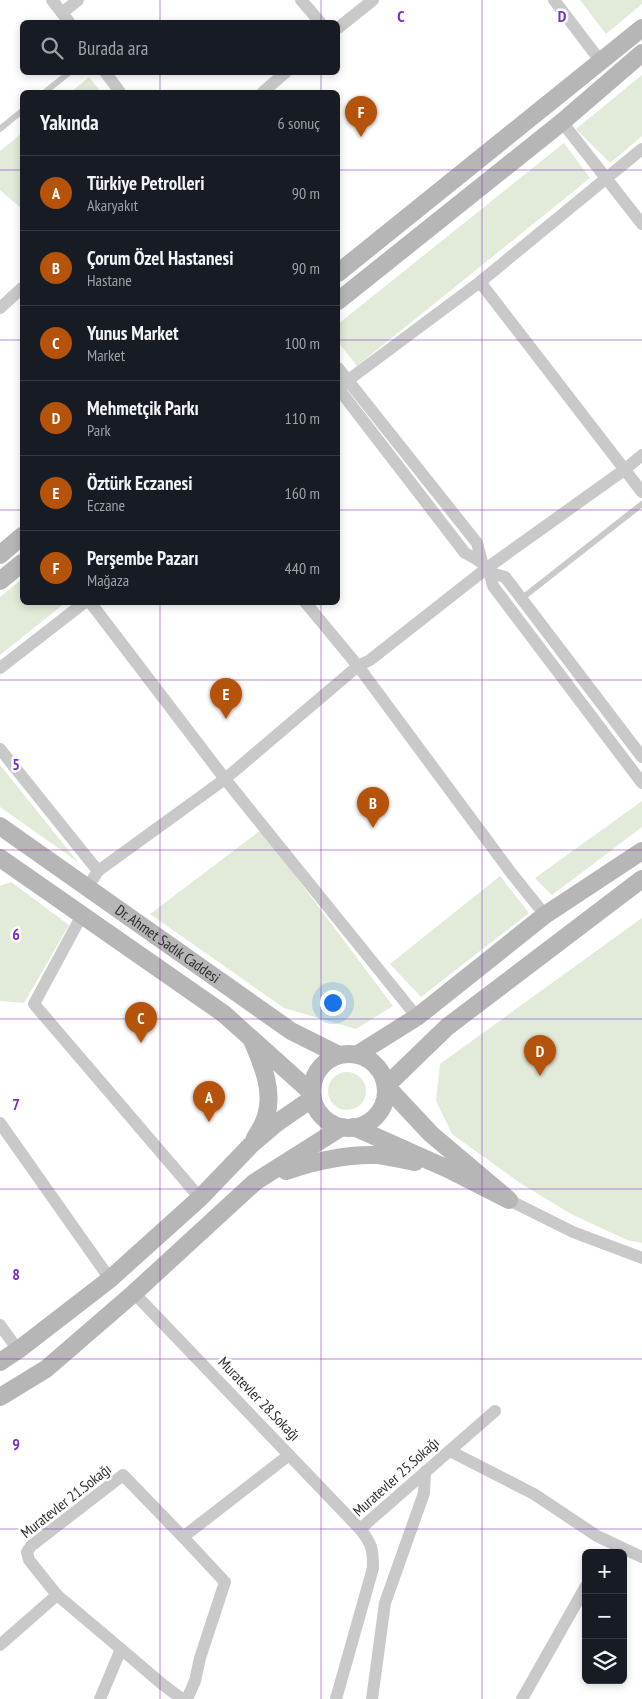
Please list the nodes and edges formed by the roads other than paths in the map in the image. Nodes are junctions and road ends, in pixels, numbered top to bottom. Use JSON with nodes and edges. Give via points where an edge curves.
{"nodes":[{"id":1,"x":52,"y":0,"type":"edge"},
{"id":2,"x":78,"y":0,"type":"edge"},
{"id":3,"x":301,"y":0,"type":"edge"},
{"id":4,"x":373,"y":0,"type":"edge"},
{"id":5,"x":554,"y":0,"type":"edge"},
{"id":6,"x":66,"y":18,"type":"edge"},
{"id":7,"x":318,"y":20,"type":"edge"},
{"id":8,"x":340,"y":26,"type":"edge"},
{"id":9,"x":642,"y":28,"type":"edge"},
{"id":10,"x":642,"y":53,"type":"edge"},
{"id":11,"x":601,"y":62,"type":"junction"},
{"id":12,"x":66,"y":75,"type":"edge"},
{"id":13,"x":107,"y":75,"type":"edge"},
{"id":14,"x":283,"y":75,"type":"edge"},
{"id":15,"x":48,"y":90,"type":"edge"},
{"id":16,"x":118,"y":90,"type":"edge"},
{"id":17,"x":265,"y":90,"type":"edge"},
{"id":18,"x":20,"y":113,"type":"edge"},
{"id":19,"x":562,"y":122,"type":"junction"},
{"id":20,"x":0,"y":129,"type":"edge"},
{"id":21,"x":642,"y":149,"type":"edge"},
{"id":22,"x":605,"y":179,"type":"junction"},
{"id":23,"x":642,"y":224,"type":"edge"},
{"id":24,"x":340,"y":271,"type":"edge"},
{"id":25,"x":480,"y":282,"type":"junction"},
{"id":26,"x":20,"y":291,"type":"edge"},
{"id":27,"x":340,"y":299,"type":"edge"},
{"id":28,"x":0,"y":308,"type":"edge"},
{"id":29,"x":340,"y":387,"type":"edge"},
{"id":30,"x":642,"y":455,"type":"edge"},
{"id":31,"x":624,"y":470,"type":"junction"},
{"id":32,"x":642,"y":492,"type":"edge"},
{"id":33,"x":642,"y":504,"type":"edge"},
{"id":34,"x":20,"y":538,"type":"edge"},
{"id":35,"x":0,"y":556,"type":"edge"},
{"id":36,"x":20,"y":565,"type":"edge"},
{"id":37,"x":486,"y":568,"type":"junction"},
{"id":38,"x":0,"y":581,"type":"edge"},
{"id":39,"x":521,"y":599,"type":"junction"},
{"id":40,"x":81,"y":605,"type":"edge"},
{"id":41,"x":92,"y":605,"type":"edge"},
{"id":42,"x":307,"y":605,"type":"edge"},
{"id":43,"x":358,"y":666,"type":"junction"},
{"id":44,"x":0,"y":668,"type":"edge"},
{"id":45,"x":0,"y":749,"type":"edge"},
{"id":46,"x":642,"y":757,"type":"edge"},
{"id":47,"x":225,"y":779,"type":"junction"},
{"id":48,"x":642,"y":783,"type":"edge"},
{"id":49,"x":0,"y":826,"type":"edge"},
{"id":50,"x":642,"y":851,"type":"edge"},
{"id":51,"x":1,"y":860,"type":"edge"},
{"id":52,"x":98,"y":871,"type":"junction"},
{"id":53,"x":642,"y":879,"type":"edge"},
{"id":54,"x":87,"y":888,"type":"junction"},
{"id":55,"x":82,"y":915,"type":"junction"},
{"id":56,"x":545,"y":915,"type":"junction"},
{"id":57,"x":417,"y":1017,"type":"junction"},
{"id":58,"x":250,"y":1034,"type":"junction"},
{"id":59,"x":358,"y":1054,"type":"junction"},
{"id":60,"x":339,"y":1055,"type":"junction"},
{"id":61,"x":386,"y":1086,"type":"junction"},
{"id":62,"x":313,"y":1095,"type":"junction"},
{"id":63,"x":0,"y":1123,"type":"edge"},
{"id":64,"x":348,"y":1127,"type":"junction"},
{"id":65,"x":251,"y":1145,"type":"junction"},
{"id":66,"x":448,"y":1169,"type":"junction"},
{"id":67,"x":255,"y":1182,"type":"junction"},
{"id":68,"x":200,"y":1198,"type":"junction"},
{"id":69,"x":509,"y":1200,"type":"junction"},
{"id":70,"x":642,"y":1258,"type":"edge"},
{"id":71,"x":110,"y":1279,"type":"junction"},
{"id":72,"x":134,"y":1293,"type":"junction"},
{"id":73,"x":0,"y":1325,"type":"edge"},
{"id":74,"x":18,"y":1350,"type":"junction"},
{"id":75,"x":0,"y":1362,"type":"edge"},
{"id":76,"x":0,"y":1397,"type":"edge"},
{"id":77,"x":495,"y":1411,"type":"dead end"},
{"id":78,"x":450,"y":1451,"type":"junction"},
{"id":79,"x":289,"y":1455,"type":"junction"},
{"id":80,"x":425,"y":1472,"type":"junction"},
{"id":81,"x":360,"y":1529,"type":"junction"},
{"id":82,"x":183,"y":1537,"type":"junction"},
{"id":83,"x":610,"y":1548,"type":"edge"},
{"id":84,"x":642,"y":1557,"type":"edge"},
{"id":85,"x":582,"y":1593,"type":"edge"},
{"id":86,"x":57,"y":1595,"type":"junction"},
{"id":87,"x":0,"y":1645,"type":"edge"},
{"id":88,"x":121,"y":1649,"type":"junction"},
{"id":89,"x":100,"y":1699,"type":"edge"},
{"id":90,"x":182,"y":1699,"type":"edge"},
{"id":91,"x":187,"y":1699,"type":"edge"},
{"id":92,"x":336,"y":1699,"type":"edge"},
{"id":93,"x":372,"y":1699,"type":"edge"},
{"id":94,"x":522,"y":1699,"type":"edge"}],
"edges":[{"from":1,"to":6,"type":"street"},
{"from":2,"to":6,"type":"street"},
{"from":3,"to":7,"type":"street"},
{"from":4,"to":8,"type":"street"},
{"from":5,"to":11,"type":"street"},
{"from":9,"to":11,"type":"street"},
{"from":10,"to":19,"type":"street"},
{"from":11,"to":24,"type":"street"},
{"from":12,"to":15,"type":"lane"},
{"from":13,"to":16,"type":"street"},
{"from":14,"to":17,"type":"street"},
{"from":18,"to":20,"type":"lane"},
{"from":19,"to":22,"type":"street"},
{"from":19,"to":27,"type":"street"},
{"from":21,"to":22,"type":"street"},
{"from":22,"to":23,"type":"street"},
{"from":22,"to":25,"type":"street"},
{"from":25,"to":29,"type":"street"},
{"from":25,"to":31,"type":"street"},
{"from":26,"to":28,"type":"street"},
{"from":29,"to":37,"type":"street","via":[[465,553]]},
{"from":30,"to":31,"type":"street"},
{"from":31,"to":32,"type":"street"},
{"from":31,"to":37,"type":"street"},
{"from":33,"to":39,"type":"lane"},
{"from":34,"to":35,"type":"street"},
{"from":36,"to":38,"type":"street"},
{"from":37,"to":39,"type":"street","via":[[505,577]]},
{"from":37,"to":43,"type":"street","via":[[370,660]]},
{"from":37,"to":48,"type":"street","via":[[493,586]]},
{"from":39,"to":46,"type":"street"},
{"from":40,"to":44,"type":"street"},
{"from":41,"to":47,"type":"street"},
{"from":42,"to":43,"type":"street"},
{"from":43,"to":47,"type":"street"},
{"from":43,"to":56,"type":"street"},
{"from":45,"to":52,"type":"street"},
{"from":47,"to":52,"type":"street"},
{"from":47,"to":57,"type":"street"},
{"from":49,"to":54,"type":"street","name":"Dr. Ahmet Sadık Caddesi"},
{"from":50,"to":56,"type":"street"},
{"from":51,"to":55,"type":"street"},
{"from":52,"to":54,"type":"street"},
{"from":53,"to":61,"type":"street","via":[[447,1027]]},
{"from":54,"to":60,"type":"street","name":"Dr. Ahmet Sadık Caddesi","via":[[291,1031]]},
{"from":55,"to":58,"type":"street"},
{"from":55,"to":68,"type":"street","via":[[34,1004]]},
{"from":56,"to":57,"type":"street"},
{"from":57,"to":59,"type":"street"},
{"from":58,"to":62,"type":"street"},
{"from":58,"to":65,"type":"street","via":[[268,1082],[266,1117]]},
{"from":59,"to":60,"type":"street"},
{"from":59,"to":61,"type":"street","via":[[377,1066]]},
{"from":60,"to":62,"type":"street","via":[[330,1059],[316,1074]]},
{"from":61,"to":64,"type":"street","via":[[384,1105],[379,1113],[363,1125]]},
{"from":61,"to":69,"type":"street","via":[[431,1134]]},
{"from":62,"to":64,"type":"street","via":[[326,1120]]},
{"from":62,"to":65,"type":"street"},
{"from":63,"to":71,"type":"street"},
{"from":64,"to":66,"type":"street"},
{"from":64,"to":67,"type":"street"},
{"from":65,"to":68,"type":"street"},
{"from":66,"to":67,"type":"street","via":[[378,1155],[348,1156],[308,1163]]},
{"from":66,"to":69,"type":"street"},
{"from":67,"to":72,"type":"street"},
{"from":68,"to":71,"type":"street"},
{"from":69,"to":70,"type":"street","via":[[573,1232]]},
{"from":71,"to":74,"type":"street"},
{"from":72,"to":76,"type":"street","via":[[46,1369]]},
{"from":72,"to":79,"type":"street","name":"Muratevler 28.Sokağı"},
{"from":73,"to":74,"type":"street"},
{"from":74,"to":75,"type":"street"},
{"from":77,"to":78,"type":"street","name":"Muratevler 25.Sokağı"},
{"from":78,"to":80,"type":"street","name":"Muratevler 25.Sokağı"},
{"from":78,"to":83,"type":"street","via":[[534,1494],[598,1536]]},
{"from":79,"to":81,"type":"street","name":"Muratevler 28.Sokağı"},
{"from":79,"to":82,"type":"street"},
{"from":80,"to":81,"type":"street","name":"Muratevler 25.Sokağı"},
{"from":80,"to":93,"type":"street","via":[[424,1493],[386,1603]]},
{"from":81,"to":92,"type":"street","name":"Muratevler 25.Sokağı","via":[[373,1549],[373,1568]]},
{"from":82,"to":86,"type":"street","name":"Muratevler 21.Sokağı","via":[[122,1475],[27,1552],[29,1560]]},
{"from":82,"to":91,"type":"street","via":[[225,1582]]},
{"from":83,"to":84,"type":"street"},
{"from":85,"to":94,"type":"street"},
{"from":86,"to":87,"type":"street"},
{"from":86,"to":88,"type":"street"},
{"from":88,"to":89,"type":"street"},
{"from":88,"to":90,"type":"street"}]}
